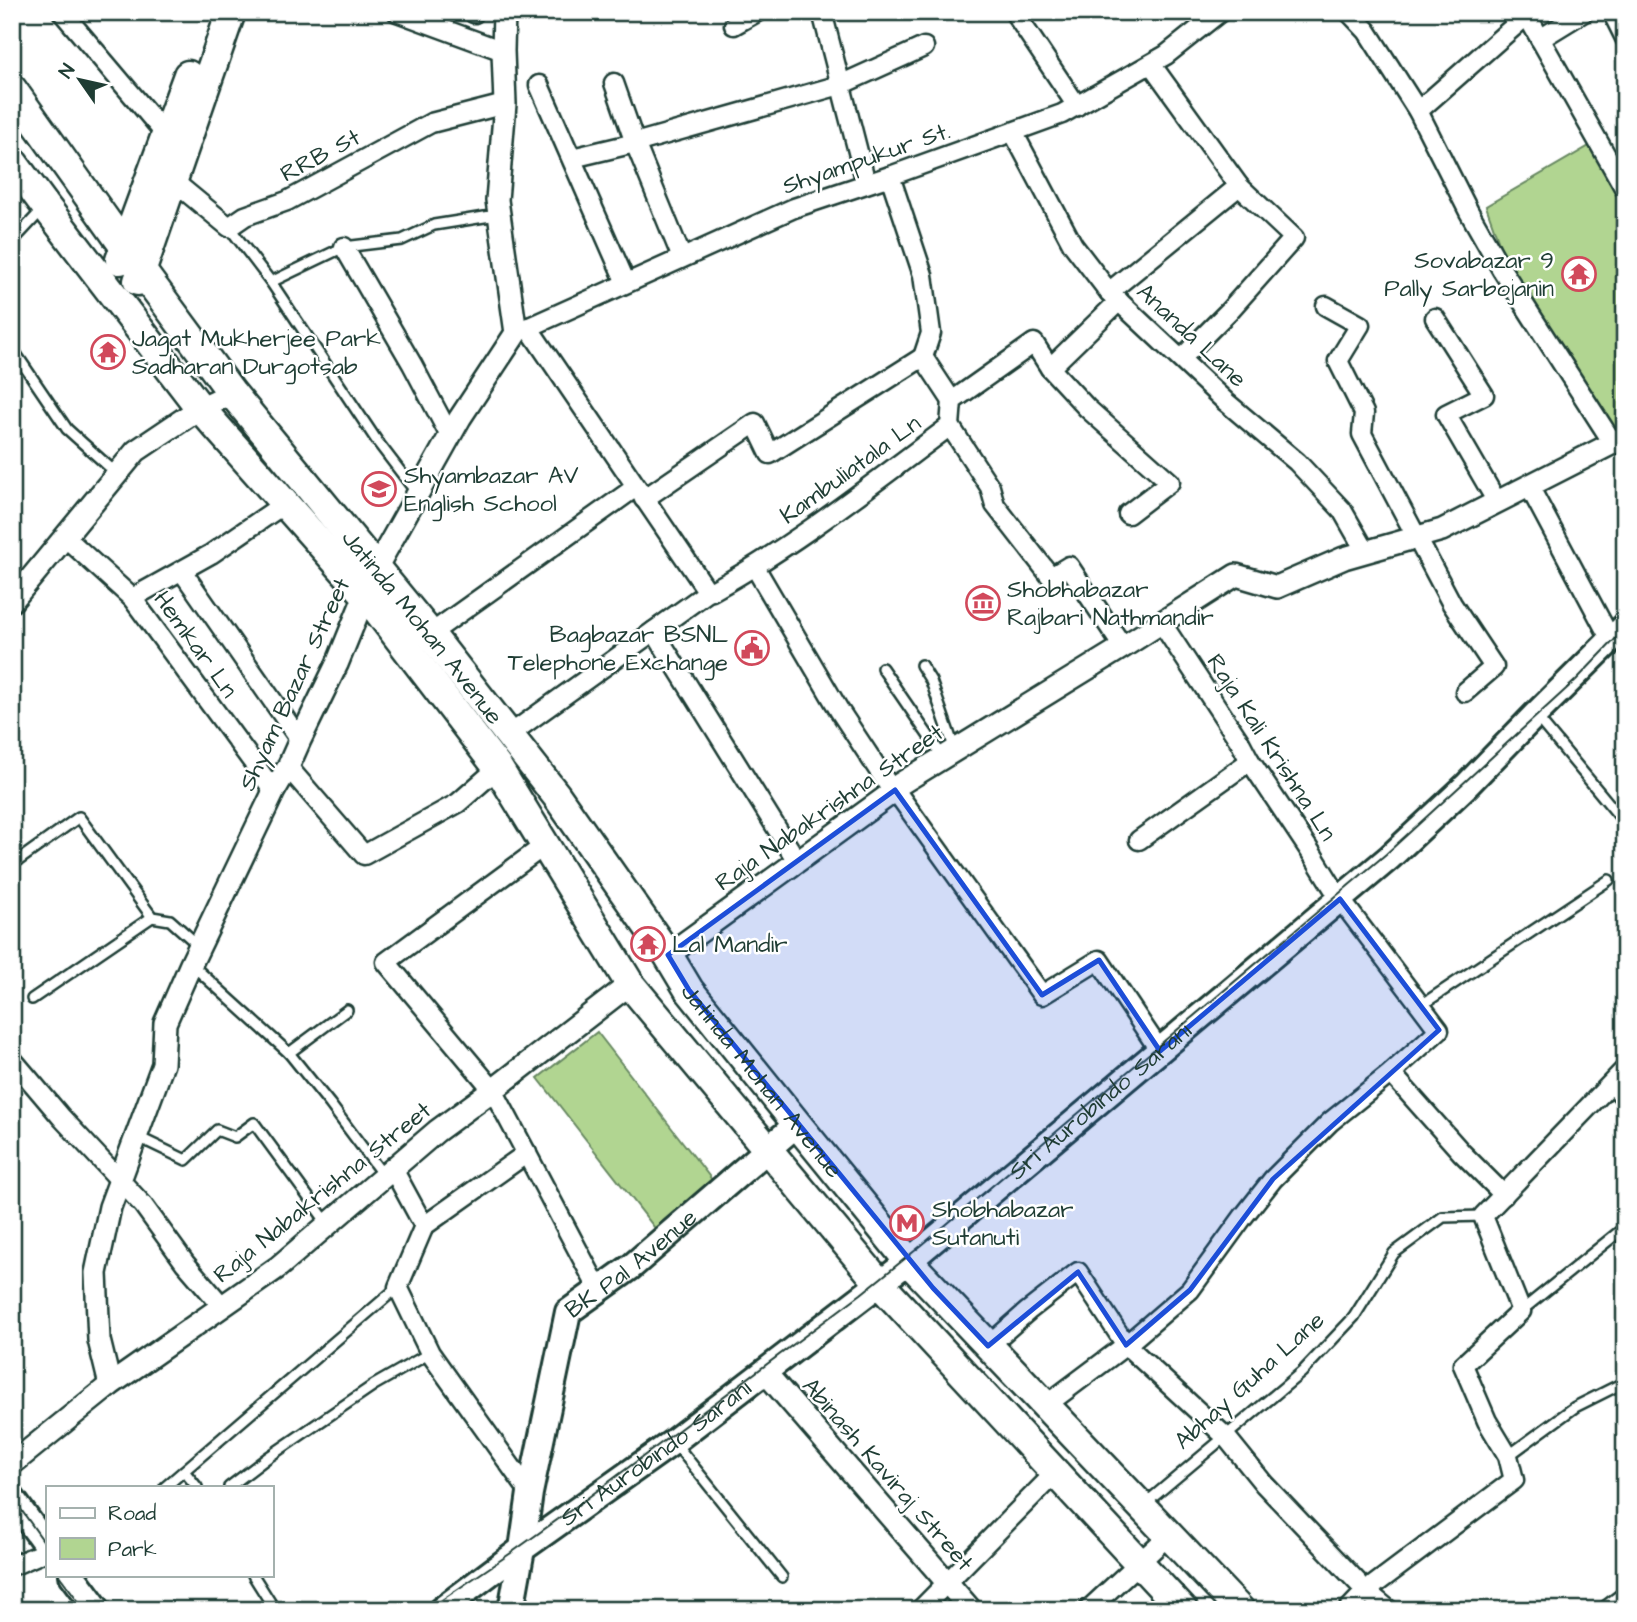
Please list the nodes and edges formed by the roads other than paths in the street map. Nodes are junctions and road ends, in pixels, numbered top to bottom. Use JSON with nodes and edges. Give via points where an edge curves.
{"nodes":[{"id":1,"x":62,"y":12,"type":"edge"},
{"id":2,"x":210,"y":12,"type":"edge"},
{"id":3,"x":230,"y":12,"type":"edge"},
{"id":4,"x":397,"y":12,"type":"edge"},
{"id":5,"x":504,"y":12,"type":"edge"},
{"id":6,"x":757,"y":12,"type":"edge"},
{"id":7,"x":822,"y":12,"type":"edge"},
{"id":8,"x":1014,"y":12,"type":"edge"},
{"id":9,"x":1220,"y":12,"type":"edge"},
{"id":10,"x":1349,"y":12,"type":"edge"},
{"id":11,"x":1584,"y":12,"type":"edge"},
{"id":12,"x":1612,"y":12,"type":"edge"},
{"id":13,"x":1526,"y":14,"type":"edge"},
{"id":14,"x":734,"y":25,"type":"dead end"},
{"id":15,"x":1625,"y":38,"type":"edge"},
{"id":16,"x":1540,"y":39,"type":"junction"},
{"id":17,"x":924,"y":47,"type":"dead end"},
{"id":18,"x":503,"y":51,"type":"junction"},
{"id":19,"x":1151,"y":64,"type":"junction"},
{"id":20,"x":614,"y":83,"type":"dead end"},
{"id":21,"x":540,"y":85,"type":"dead end"},
{"id":22,"x":840,"y":85,"type":"junction"},
{"id":23,"x":12,"y":89,"type":"edge"},
{"id":24,"x":505,"y":104,"type":"junction"},
{"id":25,"x":1077,"y":106,"type":"junction"},
{"id":26,"x":1418,"y":111,"type":"junction"},
{"id":27,"x":1013,"y":132,"type":"junction"},
{"id":28,"x":167,"y":136,"type":"junction"},
{"id":29,"x":635,"y":143,"type":"junction"},
{"id":30,"x":572,"y":158,"type":"junction"},
{"id":31,"x":12,"y":161,"type":"edge"},
{"id":32,"x":890,"y":176,"type":"junction"},
{"id":33,"x":172,"y":180,"type":"junction"},
{"id":34,"x":866,"y":183,"type":"junction"},
{"id":35,"x":1238,"y":186,"type":"junction"},
{"id":36,"x":1625,"y":189,"type":"edge"},
{"id":37,"x":46,"y":207,"type":"junction"},
{"id":38,"x":499,"y":215,"type":"junction"},
{"id":39,"x":229,"y":227,"type":"junction"},
{"id":40,"x":12,"y":242,"type":"edge"},
{"id":41,"x":344,"y":247,"type":"junction"},
{"id":42,"x":133,"y":258,"type":"junction"},
{"id":43,"x":681,"y":258,"type":"junction"},
{"id":44,"x":271,"y":282,"type":"junction"},
{"id":45,"x":626,"y":283,"type":"junction"},
{"id":46,"x":109,"y":289,"type":"junction"},
{"id":47,"x":1114,"y":296,"type":"junction"},
{"id":48,"x":1326,"y":306,"type":"dead end"},
{"id":49,"x":128,"y":314,"type":"junction"},
{"id":50,"x":1435,"y":318,"type":"dead end"},
{"id":51,"x":522,"y":330,"type":"junction"},
{"id":52,"x":12,"y":348,"type":"edge"},
{"id":53,"x":923,"y":357,"type":"junction"},
{"id":54,"x":1181,"y":359,"type":"junction"},
{"id":55,"x":1050,"y":368,"type":"junction"},
{"id":56,"x":232,"y":393,"type":"junction"},
{"id":57,"x":952,"y":401,"type":"junction"},
{"id":58,"x":200,"y":408,"type":"junction"},
{"id":59,"x":950,"y":426,"type":"junction"},
{"id":60,"x":450,"y":436,"type":"junction"},
{"id":61,"x":1619,"y":440,"type":"edge"},
{"id":62,"x":117,"y":474,"type":"junction"},
{"id":63,"x":1529,"y":486,"type":"junction"},
{"id":64,"x":417,"y":493,"type":"junction"},
{"id":65,"x":640,"y":493,"type":"junction"},
{"id":66,"x":1497,"y":502,"type":"junction"},
{"id":67,"x":284,"y":504,"type":"junction"},
{"id":68,"x":1128,"y":514,"type":"dead end"},
{"id":69,"x":65,"y":537,"type":"junction"},
{"id":70,"x":1418,"y":537,"type":"junction"},
{"id":71,"x":1366,"y":552,"type":"junction"},
{"id":72,"x":755,"y":567,"type":"junction"},
{"id":73,"x":182,"y":570,"type":"junction"},
{"id":74,"x":370,"y":581,"type":"junction"},
{"id":75,"x":708,"y":592,"type":"junction"},
{"id":76,"x":132,"y":598,"type":"junction"},
{"id":77,"x":12,"y":601,"type":"edge"},
{"id":78,"x":1161,"y":622,"type":"junction"},
{"id":79,"x":654,"y":631,"type":"junction"},
{"id":80,"x":1618,"y":633,"type":"edge"},
{"id":81,"x":430,"y":634,"type":"junction"},
{"id":82,"x":1123,"y":647,"type":"junction"},
{"id":83,"x":921,"y":665,"type":"dead end"},
{"id":84,"x":882,"y":668,"type":"dead end"},
{"id":85,"x":1465,"y":692,"type":"dead end"},
{"id":86,"x":1535,"y":715,"type":"junction"},
{"id":87,"x":509,"y":735,"type":"junction"},
{"id":88,"x":300,"y":740,"type":"junction"},
{"id":89,"x":949,"y":754,"type":"junction"},
{"id":90,"x":1250,"y":761,"type":"junction"},
{"id":91,"x":288,"y":767,"type":"junction"},
{"id":92,"x":498,"y":768,"type":"junction"},
{"id":93,"x":274,"y":791,"type":"junction"},
{"id":94,"x":894,"y":791,"type":"junction"},
{"id":95,"x":1625,"y":823,"type":"edge"},
{"id":96,"x":1139,"y":840,"type":"dead end"},
{"id":97,"x":545,"y":845,"type":"junction"},
{"id":98,"x":797,"y":861,"type":"junction"},
{"id":99,"x":12,"y":865,"type":"edge"},
{"id":100,"x":1609,"y":880,"type":"dead end"},
{"id":101,"x":1340,"y":899,"type":"junction"},
{"id":102,"x":152,"y":917,"type":"junction"},
{"id":103,"x":195,"y":955,"type":"junction"},
{"id":104,"x":668,"y":955,"type":"junction"},
{"id":105,"x":630,"y":984,"type":"junction"},
{"id":106,"x":32,"y":999,"type":"dead end"},
{"id":107,"x":1420,"y":1006,"type":"junction"},
{"id":108,"x":347,"y":1010,"type":"dead end"},
{"id":109,"x":1160,"y":1051,"type":"junction"},
{"id":110,"x":289,"y":1053,"type":"junction"},
{"id":111,"x":13,"y":1063,"type":"edge"},
{"id":112,"x":1625,"y":1069,"type":"edge"},
{"id":113,"x":1391,"y":1073,"type":"junction"},
{"id":114,"x":1609,"y":1086,"type":"junction"},
{"id":115,"x":493,"y":1090,"type":"junction"},
{"id":116,"x":1625,"y":1105,"type":"edge"},
{"id":117,"x":797,"y":1124,"type":"junction"},
{"id":118,"x":136,"y":1136,"type":"junction"},
{"id":119,"x":767,"y":1149,"type":"junction"},
{"id":120,"x":527,"y":1153,"type":"junction"},
{"id":121,"x":389,"y":1173,"type":"junction"},
{"id":122,"x":119,"y":1180,"type":"junction"},
{"id":123,"x":1504,"y":1195,"type":"junction"},
{"id":124,"x":1483,"y":1216,"type":"junction"},
{"id":125,"x":328,"y":1224,"type":"junction"},
{"id":126,"x":424,"y":1226,"type":"junction"},
{"id":127,"x":1625,"y":1227,"type":"edge"},
{"id":128,"x":909,"y":1261,"type":"junction"},
{"id":129,"x":880,"y":1284,"type":"junction"},
{"id":130,"x":398,"y":1287,"type":"junction"},
{"id":131,"x":599,"y":1290,"type":"junction"},
{"id":132,"x":222,"y":1306,"type":"junction"},
{"id":133,"x":1521,"y":1311,"type":"junction"},
{"id":134,"x":1126,"y":1345,"type":"junction"},
{"id":135,"x":988,"y":1346,"type":"junction"},
{"id":136,"x":430,"y":1353,"type":"junction"},
{"id":137,"x":765,"y":1372,"type":"junction"},
{"id":138,"x":1625,"y":1382,"type":"edge"},
{"id":139,"x":110,"y":1385,"type":"junction"},
{"id":140,"x":1046,"y":1405,"type":"junction"},
{"id":141,"x":1226,"y":1437,"type":"junction"},
{"id":142,"x":673,"y":1441,"type":"junction"},
{"id":143,"x":1508,"y":1456,"type":"junction"},
{"id":144,"x":12,"y":1464,"type":"edge"},
{"id":145,"x":184,"y":1471,"type":"junction"},
{"id":146,"x":1055,"y":1473,"type":"junction"},
{"id":147,"x":166,"y":1486,"type":"edge"},
{"id":148,"x":196,"y":1486,"type":"edge"},
{"id":149,"x":230,"y":1486,"type":"edge"},
{"id":150,"x":530,"y":1493,"type":"junction"},
{"id":151,"x":12,"y":1498,"type":"edge"},
{"id":152,"x":1142,"y":1507,"type":"junction"},
{"id":153,"x":1168,"y":1535,"type":"junction"},
{"id":154,"x":46,"y":1547,"type":"edge"},
{"id":155,"x":46,"y":1549,"type":"edge"},
{"id":156,"x":522,"y":1549,"type":"junction"},
{"id":157,"x":1139,"y":1564,"type":"junction"},
{"id":158,"x":12,"y":1566,"type":"edge"},
{"id":159,"x":73,"y":1576,"type":"edge"},
{"id":160,"x":254,"y":1576,"type":"edge"},
{"id":161,"x":782,"y":1577,"type":"dead end"},
{"id":162,"x":946,"y":1582,"type":"junction"},
{"id":163,"x":1366,"y":1591,"type":"junction"},
{"id":164,"x":1625,"y":1591,"type":"edge"},
{"id":165,"x":98,"y":1610,"type":"edge"},
{"id":166,"x":275,"y":1610,"type":"edge"},
{"id":167,"x":441,"y":1610,"type":"edge"},
{"id":168,"x":511,"y":1610,"type":"edge"},
{"id":169,"x":920,"y":1610,"type":"edge"},
{"id":170,"x":971,"y":1610,"type":"edge"},
{"id":171,"x":1088,"y":1610,"type":"edge"},
{"id":172,"x":1183,"y":1610,"type":"edge"},
{"id":173,"x":1240,"y":1610,"type":"edge"},
{"id":174,"x":1348,"y":1610,"type":"edge"},
{"id":175,"x":1389,"y":1610,"type":"edge"},
{"id":176,"x":1601,"y":1610,"type":"edge"}],
"edges":[{"from":1,"to":28,"type":"street"},
{"from":2,"to":28,"type":"main road"},
{"from":3,"to":33,"type":"main road"},
{"from":4,"to":18,"type":"street"},
{"from":5,"to":18,"type":"street"},
{"from":6,"to":14,"type":"street"},
{"from":7,"to":22,"type":"street"},
{"from":8,"to":25,"type":"street"},
{"from":9,"to":19,"type":"street","name":"Shyampukur St."},
{"from":10,"to":26,"type":"street","via":[[1367,31]]},
{"from":11,"to":16,"type":"street"},
{"from":12,"to":15,"type":"street"},
{"from":13,"to":16,"type":"street"},
{"from":13,"to":26,"type":"street"},
{"from":16,"to":36,"type":"street"},
{"from":17,"to":22,"type":"street"},
{"from":18,"to":24,"type":"street"},
{"from":19,"to":25,"type":"street","name":"Shyampukur St."},
{"from":19,"to":35,"type":"street"},
{"from":20,"to":29,"type":"street"},
{"from":21,"to":30,"type":"street"},
{"from":22,"to":29,"type":"street"},
{"from":22,"to":34,"type":"street"},
{"from":23,"to":42,"type":"main road","name":"Jatinda Mohan Avenue"},
{"from":24,"to":38,"type":"street"},
{"from":24,"to":39,"type":"street","name":"RRB St","via":[[431,123]]},
{"from":25,"to":27,"type":"street","name":"Shyampukur St."},
{"from":26,"to":61,"type":"street","via":[[1502,270]]},
{"from":27,"to":32,"type":"street","name":"Shyampukur St."},
{"from":27,"to":47,"type":"street","name":"Ananda Lane","via":[[1073,245]]},
{"from":28,"to":42,"type":"main road"},
{"from":29,"to":30,"type":"street"},
{"from":29,"to":43,"type":"street"},
{"from":30,"to":45,"type":"street"},
{"from":31,"to":37,"type":"main road"},
{"from":32,"to":34,"type":"street","name":"Shyampukur St."},
{"from":32,"to":53,"type":"street","via":[[923,275],[931,333]]},
{"from":33,"to":39,"type":"street"},
{"from":33,"to":42,"type":"main road"},
{"from":34,"to":43,"type":"street","name":"Shyampukur St.","via":[[794,208]]},
{"from":35,"to":47,"type":"street"},
{"from":35,"to":54,"type":"street","via":[[1294,237]]},
{"from":37,"to":40,"type":"lane"},
{"from":37,"to":46,"type":"main road"},
{"from":38,"to":41,"type":"lane","via":[[434,225],[402,240]]},
{"from":38,"to":51,"type":"street"},
{"from":39,"to":44,"type":"lane"},
{"from":41,"to":44,"type":"lane"},
{"from":41,"to":60,"type":"street"},
{"from":42,"to":46,"type":"main road"},
{"from":42,"to":49,"type":"main road"},
{"from":42,"to":56,"type":"main road","name":"Jatinda Mohan Avenue"},
{"from":43,"to":45,"type":"street","name":"Shyampukur St."},
{"from":44,"to":64,"type":"lane"},
{"from":45,"to":51,"type":"street","name":"Shyampukur St."},
{"from":46,"to":49,"type":"main road"},
{"from":47,"to":54,"type":"street","name":"Ananda Lane"},
{"from":47,"to":55,"type":"street"},
{"from":48,"to":70,"type":"street","via":[[1360,325],[1338,361],[1364,413],[1362,434]]},
{"from":49,"to":58,"type":"main road"},
{"from":50,"to":66,"type":"street","via":[[1484,395],[1446,414]]},
{"from":51,"to":60,"type":"street","name":"Shyam Bazar Street"},
{"from":51,"to":65,"type":"street"},
{"from":52,"to":62,"type":"lane","via":[[67,429]]},
{"from":53,"to":57,"type":"street"},
{"from":53,"to":65,"type":"street","via":[[770,454],[755,423]]},
{"from":54,"to":71,"type":"street","name":"Ananda Lane","via":[[1297,462],[1342,510]]},
{"from":55,"to":57,"type":"street","via":[[1034,343]]},
{"from":55,"to":68,"type":"street","via":[[1087,408],[1170,482]]},
{"from":56,"to":58,"type":"street"},
{"from":56,"to":74,"type":"main road","name":"Jatinda Mohan Avenue"},
{"from":57,"to":59,"type":"street","name":"Kambuliatala Ln"},
{"from":58,"to":62,"type":"street","via":[[136,451]]},
{"from":58,"to":67,"type":"main road"},
{"from":59,"to":72,"type":"street","name":"Kambuliatala Ln"},
{"from":59,"to":82,"type":"street","via":[[990,487],[995,505],[1051,577],[1069,566]]},
{"from":60,"to":64,"type":"street","name":"Shyam Bazar Street"},
{"from":61,"to":63,"type":"street","name":"Raja Nabakrishna Street"},
{"from":62,"to":69,"type":"street"},
{"from":63,"to":66,"type":"street","name":"Raja Nabakrishna Street"},
{"from":63,"to":80,"type":"street"},
{"from":64,"to":74,"type":"street","name":"Shyam Bazar Street"},
{"from":65,"to":75,"type":"street"},
{"from":65,"to":81,"type":"street"},
{"from":66,"to":70,"type":"street","name":"Raja Nabakrishna Street"},
{"from":67,"to":73,"type":"street"},
{"from":67,"to":74,"type":"main road"},
{"from":69,"to":76,"type":"street","name":"Hemkar Ln"},
{"from":69,"to":77,"type":"street"},
{"from":70,"to":71,"type":"street","name":"Raja Nabakrishna Street"},
{"from":70,"to":85,"type":"street","via":[[1452,604],[1494,667]]},
{"from":71,"to":78,"type":"street","name":"Raja Nabakrishna Street","via":[[1277,587],[1236,575]]},
{"from":72,"to":75,"type":"street","name":"Kambuliatala Ln"},
{"from":72,"to":94,"type":"street","via":[[839,710]]},
{"from":73,"to":76,"type":"street"},
{"from":73,"to":88,"type":"street"},
{"from":74,"to":81,"type":"main road","name":"Jatinda Mohan Avenue"},
{"from":74,"to":88,"type":"street","name":"Shyam Bazar Street"},
{"from":74,"to":92,"type":"main road"},
{"from":75,"to":79,"type":"street","name":"Kambuliatala Ln"},
{"from":76,"to":93,"type":"street","name":"Hemkar Ln"},
{"from":78,"to":82,"type":"street","name":"Raja Nabakrishna Street"},
{"from":78,"to":90,"type":"street","name":"Raja Kali Krishna Ln"},
{"from":79,"to":87,"type":"street","name":"Kambuliatala Ln"},
{"from":79,"to":98,"type":"street"},
{"from":80,"to":86,"type":"main road","name":"Sri Aurobindo Sarani"},
{"from":81,"to":87,"type":"main road","name":"Jatinda Mohan Avenue"},
{"from":82,"to":89,"type":"street","name":"Raja Nabakrishna Street"},
{"from":83,"to":89,"type":"lane","via":[[930,681]]},
{"from":84,"to":89,"type":"lane"},
{"from":86,"to":95,"type":"lane"},
{"from":86,"to":101,"type":"main road","name":"Sri Aurobindo Sarani","via":[[1466,786]]},
{"from":87,"to":104,"type":"main road","name":"Jatinda Mohan Avenue"},
{"from":88,"to":91,"type":"street","name":"Shyam Bazar Street"},
{"from":89,"to":94,"type":"street","name":"Raja Nabakrishna Street"},
{"from":90,"to":96,"type":"street"},
{"from":90,"to":101,"type":"street","name":"Raja Kali Krishna Ln"},
{"from":91,"to":92,"type":"street","via":[[364,855],[458,803]]},
{"from":91,"to":93,"type":"street","name":"Shyam Bazar Street"},
{"from":92,"to":97,"type":"main road"},
{"from":93,"to":103,"type":"street","name":"Shyam Bazar Street"},
{"from":94,"to":98,"type":"street","name":"Raja Nabakrishna Street"},
{"from":94,"to":109,"type":"street","via":[[1042,995],[1100,960]]},
{"from":97,"to":105,"type":"main road"},
{"from":97,"to":115,"type":"street","via":[[386,962]]},
{"from":98,"to":104,"type":"street","name":"Raja Nabakrishna Street"},
{"from":99,"to":102,"type":"lane","via":[[79,817]]},
{"from":100,"to":107,"type":"lane"},
{"from":101,"to":107,"type":"street","name":"Raja Kali Krishna Ln"},
{"from":101,"to":109,"type":"main road","name":"Sri Aurobindo Sarani"},
{"from":102,"to":103,"type":"lane","via":[[170,920]]},
{"from":102,"to":106,"type":"lane"},
{"from":103,"to":110,"type":"lane"},
{"from":103,"to":118,"type":"street","name":"Shyam Bazar Street","via":[[165,1023],[163,1063]]},
{"from":104,"to":117,"type":"main road","name":"Jatinda Mohan Avenue","via":[[689,990]]},
{"from":105,"to":115,"type":"street","name":"Raja Nabakrishna Street"},
{"from":105,"to":119,"type":"main road"},
{"from":107,"to":113,"type":"street","name":"Raja Kali Krishna Ln","via":[[1439,1030]]},
{"from":108,"to":110,"type":"lane"},
{"from":109,"to":128,"type":"main road","name":"Sri Aurobindo Sarani"},
{"from":110,"to":121,"type":"lane"},
{"from":111,"to":122,"type":"street"},
{"from":112,"to":114,"type":"street"},
{"from":113,"to":123,"type":"street"},
{"from":113,"to":134,"type":"street","via":[[1330,1122],[1273,1179],[1190,1290]]},
{"from":114,"to":116,"type":"lane"},
{"from":114,"to":123,"type":"street"},
{"from":115,"to":120,"type":"street"},
{"from":115,"to":121,"type":"street","name":"Raja Nabakrishna Street"},
{"from":117,"to":119,"type":"main road","name":"BK Pal Avenue"},
{"from":117,"to":128,"type":"main road","name":"Jatinda Mohan Avenue"},
{"from":118,"to":122,"type":"street","name":"Shyam Bazar Street"},
{"from":118,"to":125,"type":"lane","via":[[186,1160],[217,1130],[235,1138],[254,1123]]},
{"from":119,"to":129,"type":"main road"},
{"from":119,"to":131,"type":"main road","name":"BK Pal Avenue"},
{"from":120,"to":126,"type":"street"},
{"from":120,"to":131,"type":"street"},
{"from":121,"to":125,"type":"street","name":"Raja Nabakrishna Street"},
{"from":121,"to":126,"type":"street"},
{"from":122,"to":132,"type":"street"},
{"from":122,"to":139,"type":"street","name":"Shyam Bazar Street","via":[[96,1273],[99,1340]]},
{"from":123,"to":124,"type":"street"},
{"from":124,"to":133,"type":"street"},
{"from":124,"to":141,"type":"lane","name":"Abhay Guha Lane","via":[[1443,1217],[1394,1253],[1354,1317],[1302,1372]]},
{"from":125,"to":132,"type":"street","name":"Raja Nabakrishna Street"},
{"from":126,"to":130,"type":"street"},
{"from":127,"to":133,"type":"lane"},
{"from":128,"to":129,"type":"main road","name":"Sri Aurobindo Sarani"},
{"from":128,"to":135,"type":"main road","name":"Jatinda Mohan Avenue"},
{"from":129,"to":137,"type":"main road","name":"Sri Aurobindo Sarani"},
{"from":129,"to":146,"type":"main road"},
{"from":130,"to":136,"type":"street"},
{"from":130,"to":145,"type":"lane"},
{"from":131,"to":150,"type":"main road","name":"BK Pal Avenue","via":[[568,1312]]},
{"from":132,"to":139,"type":"street","name":"Raja Nabakrishna Street"},
{"from":133,"to":143,"type":"street","via":[[1463,1365],[1487,1422]]},
{"from":134,"to":135,"type":"street","via":[[1078,1272]]},
{"from":134,"to":140,"type":"street"},
{"from":134,"to":141,"type":"street"},
{"from":135,"to":140,"type":"main road","name":"Jatinda Mohan Avenue"},
{"from":136,"to":149,"type":"lane","via":[[374,1385]]},
{"from":136,"to":150,"type":"street"},
{"from":137,"to":142,"type":"main road","name":"Sri Aurobindo Sarani"},
{"from":137,"to":162,"type":"street","name":"Abinash Kaviraj Street"},
{"from":138,"to":143,"type":"lane","via":[[1575,1407]]},
{"from":139,"to":144,"type":"street","name":"Raja Nabakrishna Street"},
{"from":140,"to":152,"type":"main road","name":"Jatinda Mohan Avenue"},
{"from":141,"to":152,"type":"lane","name":"Abhay Guha Lane"},
{"from":141,"to":163,"type":"street"},
{"from":142,"to":156,"type":"main road","name":"Sri Aurobindo Sarani"},
{"from":142,"to":161,"type":"lane"},
{"from":143,"to":163,"type":"street","via":[[1514,1480]]},
{"from":145,"to":147,"type":"lane"},
{"from":145,"to":148,"type":"lane"},
{"from":146,"to":157,"type":"main road"},
{"from":146,"to":162,"type":"street"},
{"from":150,"to":156,"type":"main road","name":"BK Pal Avenue"},
{"from":151,"to":154,"type":"main road"},
{"from":152,"to":153,"type":"main road","name":"Jatinda Mohan Avenue"},
{"from":153,"to":157,"type":"street"},
{"from":153,"to":173,"type":"main road","name":"Jatinda Mohan Avenue"},
{"from":155,"to":158,"type":"street"},
{"from":156,"to":167,"type":"main road","name":"Sri Aurobindo Sarani"},
{"from":156,"to":168,"type":"main road","name":"BK Pal Avenue"},
{"from":157,"to":171,"type":"street"},
{"from":157,"to":172,"type":"main road"},
{"from":159,"to":165,"type":"main road"},
{"from":160,"to":166,"type":"lane"},
{"from":162,"to":169,"type":"street"},
{"from":162,"to":170,"type":"street","name":"Abinash Kaviraj Street"},
{"from":163,"to":174,"type":"street"},
{"from":163,"to":175,"type":"street"},
{"from":164,"to":176,"type":"lane"}]}
